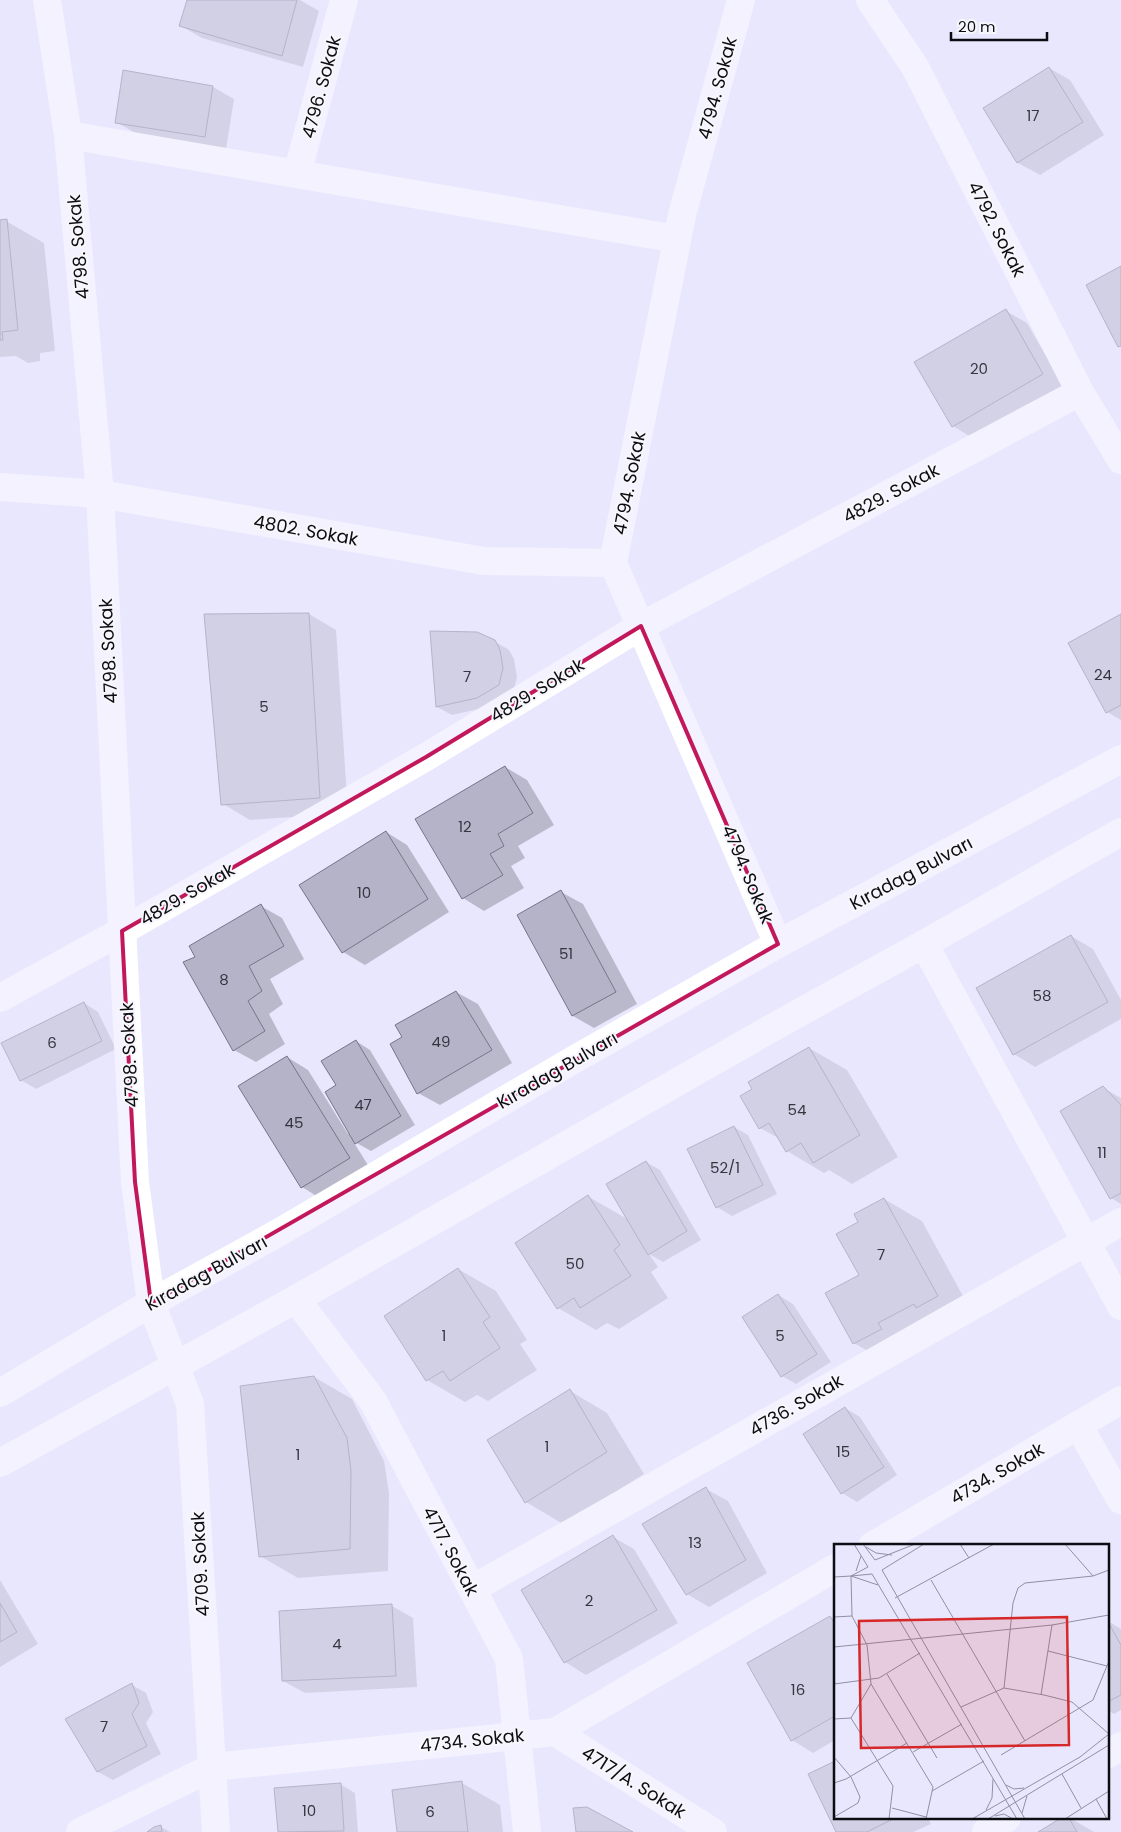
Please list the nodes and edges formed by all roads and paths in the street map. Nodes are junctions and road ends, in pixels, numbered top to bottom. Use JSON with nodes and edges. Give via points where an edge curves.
{"nodes":[{"id":1,"x":48,"y":0,"type":"edge"},
{"id":2,"x":344,"y":0,"type":"edge"},
{"id":3,"x":741,"y":0,"type":"edge"},
{"id":4,"x":870,"y":0,"type":"edge"},
{"id":5,"x":68,"y":135,"type":"junction"},
{"id":6,"x":297,"y":174,"type":"junction"},
{"id":7,"x":677,"y":239,"type":"junction"},
{"id":8,"x":1080,"y":392,"type":"junction"},
{"id":9,"x":1121,"y":460,"type":"edge"},
{"id":10,"x":0,"y":487,"type":"edge"},
{"id":11,"x":100,"y":494,"type":"junction"},
{"id":12,"x":614,"y":563,"type":"junction"},
{"id":13,"x":641,"y":626,"type":"junction"},
{"id":14,"x":1121,"y":759,"type":"edge"},
{"id":15,"x":1121,"y":832,"type":"edge"},
{"id":16,"x":122,"y":931,"type":"junction"},
{"id":17,"x":778,"y":944,"type":"junction"},
{"id":18,"x":924,"y":944,"type":"junction"},
{"id":19,"x":0,"y":998,"type":"edge"},
{"id":20,"x":1121,"y":1222,"type":"edge"},
{"id":21,"x":1085,"y":1242,"type":"junction"},
{"id":22,"x":296,"y":1299,"type":"junction"},
{"id":23,"x":151,"y":1303,"type":"junction"},
{"id":24,"x":1121,"y":1306,"type":"edge"},
{"id":25,"x":176,"y":1366,"type":"junction"},
{"id":26,"x":0,"y":1393,"type":"edge"},
{"id":27,"x":1121,"y":1400,"type":"edge"},
{"id":28,"x":1078,"y":1425,"type":"junction"},
{"id":29,"x":0,"y":1464,"type":"edge"},
{"id":30,"x":1121,"y":1500,"type":"edge"},
{"id":31,"x":875,"y":1544,"type":"edge"},
{"id":32,"x":834,"y":1569,"type":"edge"},
{"id":33,"x":472,"y":1589,"type":"junction"},
{"id":34,"x":555,"y":1732,"type":"junction"},
{"id":35,"x":516,"y":1736,"type":"junction"},
{"id":36,"x":1121,"y":1746,"type":"edge"},
{"id":37,"x":1108,"y":1753,"type":"edge"},
{"id":38,"x":213,"y":1767,"type":"junction"},
{"id":39,"x":1004,"y":1820,"type":"edge"},
{"id":40,"x":80,"y":1832,"type":"edge"},
{"id":41,"x":216,"y":1832,"type":"edge"},
{"id":42,"x":527,"y":1832,"type":"edge"},
{"id":43,"x":713,"y":1832,"type":"edge"},
{"id":44,"x":986,"y":1832,"type":"edge"}],
"edges":[{"from":1,"to":5,"type":"street","name":"4798. Sokak"},
{"from":2,"to":6,"type":"street","name":"4796. Sokak"},
{"from":3,"to":7,"type":"street","name":"4794. Sokak"},
{"from":4,"to":8,"type":"street","name":"4792. Sokak","via":[[914,67]]},
{"from":5,"to":6,"type":"street"},
{"from":5,"to":11,"type":"street","name":"4798. Sokak"},
{"from":6,"to":7,"type":"street"},
{"from":7,"to":12,"type":"street","name":"4794. Sokak"},
{"from":8,"to":9,"type":"street","name":"4792. Sokak"},
{"from":8,"to":13,"type":"street","name":"4829. Sokak"},
{"from":10,"to":11,"type":"street","name":"4802. Sokak"},
{"from":11,"to":12,"type":"street","name":"4802. Sokak","via":[[484,561]]},
{"from":11,"to":16,"type":"street","name":"4798. Sokak"},
{"from":12,"to":13,"type":"street","name":"4794. Sokak"},
{"from":13,"to":16,"type":"street","name":"4829. Sokak","via":[[426,757]]},
{"from":13,"to":17,"type":"street","name":"4794. Sokak"},
{"from":14,"to":17,"type":"street","name":"Kıradag Bulvarı"},
{"from":15,"to":18,"type":"street"},
{"from":16,"to":19,"type":"street","name":"4829. Sokak"},
{"from":16,"to":23,"type":"street","name":"4798. Sokak","via":[[135,1182]]},
{"from":17,"to":23,"type":"street","name":"Kıradag Bulvarı"},
{"from":18,"to":21,"type":"street"},
{"from":18,"to":22,"type":"street"},
{"from":20,"to":21,"type":"street","name":"4736. Sokak"},
{"from":21,"to":24,"type":"street"},
{"from":21,"to":33,"type":"street","name":"4736. Sokak"},
{"from":22,"to":25,"type":"street"},
{"from":22,"to":33,"type":"street","name":"4717. Sokak","via":[[373,1401]]},
{"from":23,"to":25,"type":"street","name":"4709. Sokak"},
{"from":23,"to":26,"type":"street","name":"Kıradag Bulvarı"},
{"from":25,"to":29,"type":"street"},
{"from":25,"to":38,"type":"street","name":"4709. Sokak","via":[[190,1404]]},
{"from":27,"to":28,"type":"street","name":"4734. Sokak"},
{"from":28,"to":30,"type":"street"},
{"from":28,"to":31,"type":"street","name":"4734. Sokak"},
{"from":32,"to":34,"type":"street","name":"4734. Sokak"},
{"from":33,"to":35,"type":"street","name":"4717. Sokak","via":[[509,1659]]},
{"from":34,"to":35,"type":"street","name":"4734. Sokak"},
{"from":34,"to":43,"type":"street","name":"4717/A. Sokak"},
{"from":35,"to":38,"type":"street","name":"4734. Sokak"},
{"from":35,"to":42,"type":"street","name":"4717. Sokak"},
{"from":36,"to":37,"type":"street"},
{"from":38,"to":40,"type":"street","name":"4734. Sokak"},
{"from":38,"to":41,"type":"street","name":"4709. Sokak"},
{"from":39,"to":44,"type":"street"}]}
